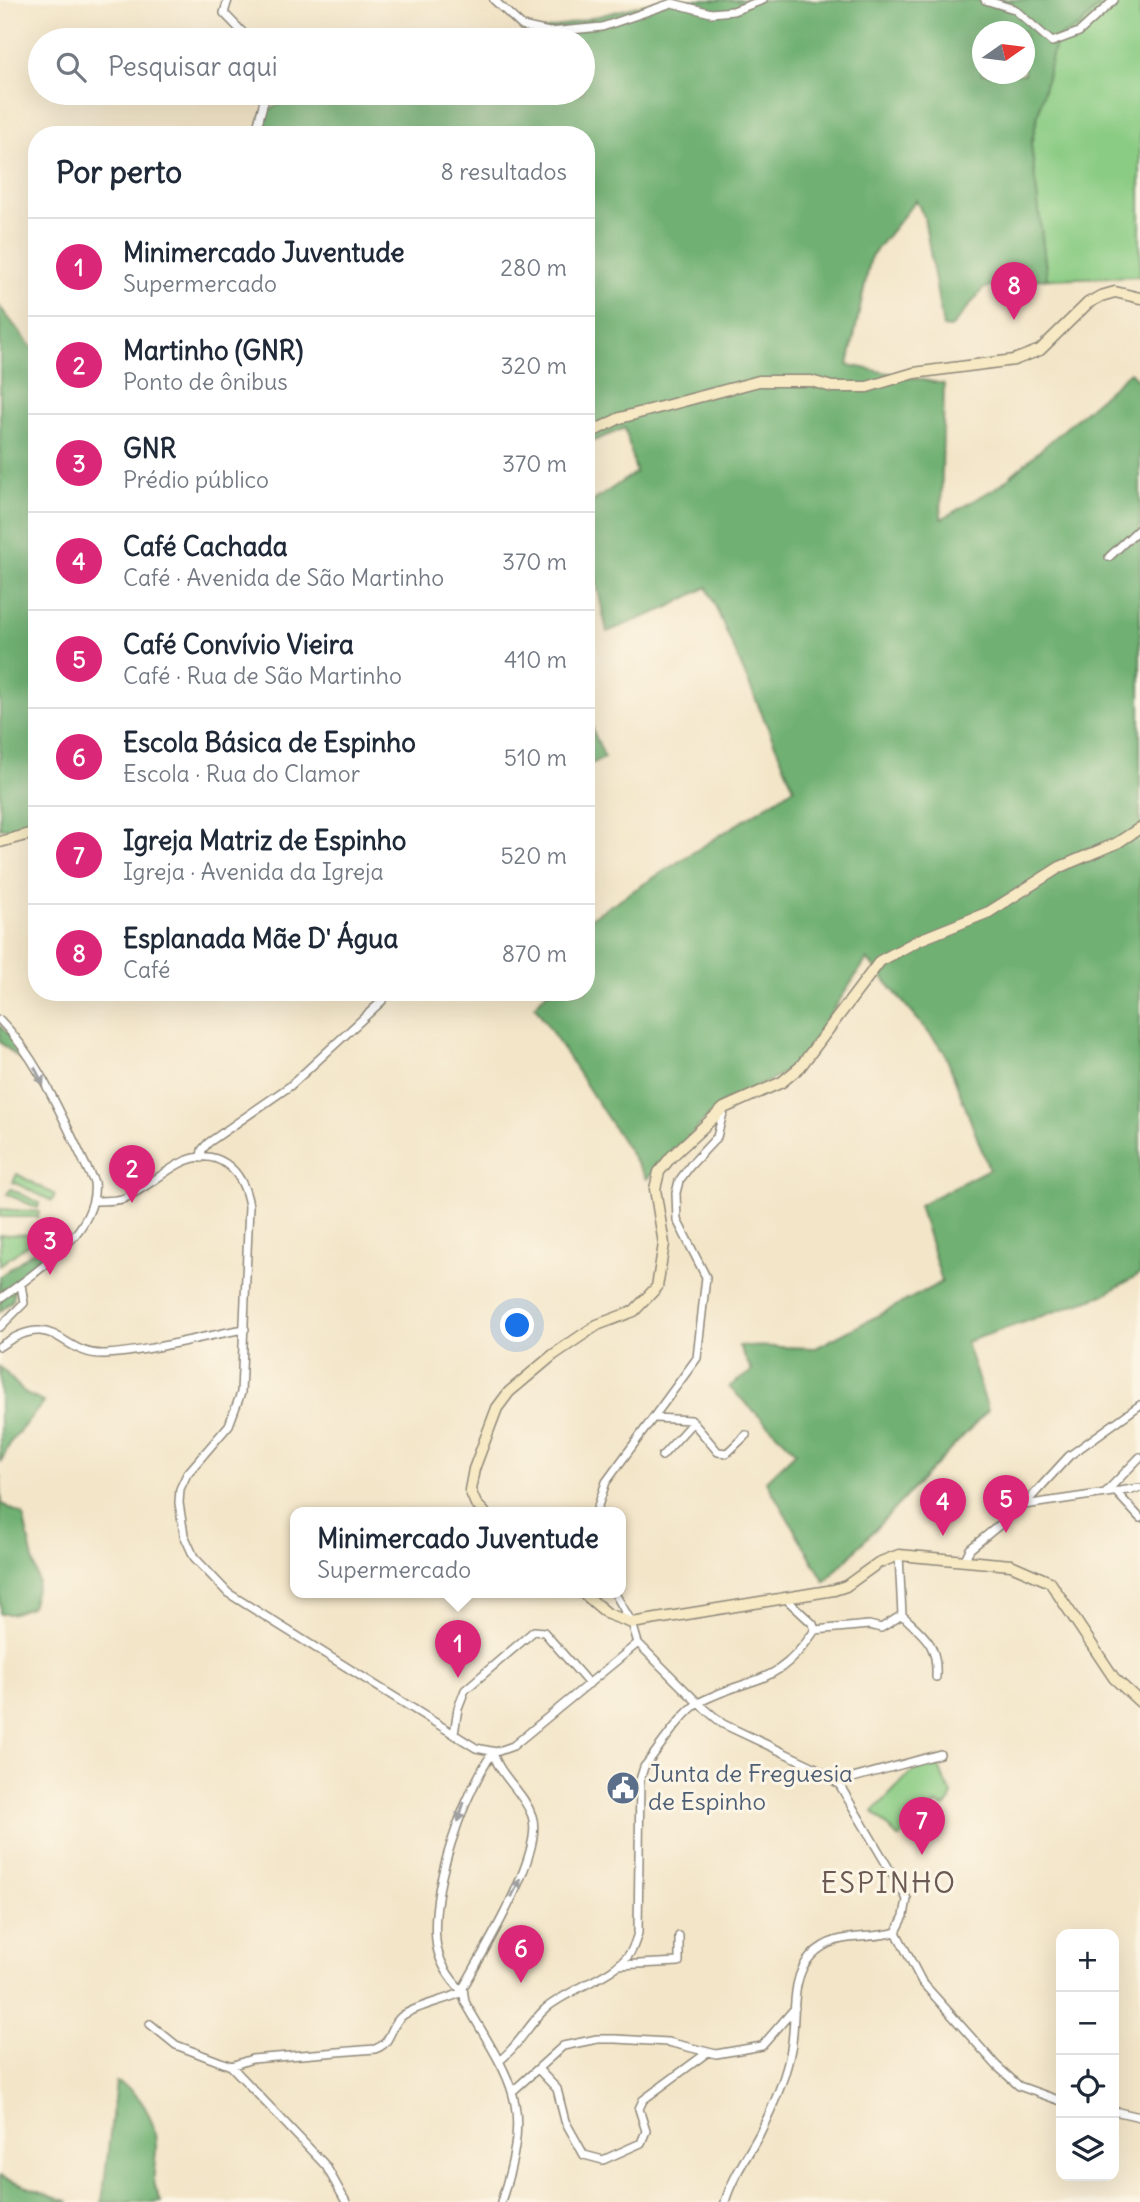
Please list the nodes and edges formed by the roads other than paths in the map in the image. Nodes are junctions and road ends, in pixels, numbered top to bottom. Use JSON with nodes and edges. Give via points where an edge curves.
{"nodes":[{"id":1,"x":228,"y":0,"type":"edge"},
{"id":2,"x":494,"y":0,"type":"edge"},
{"id":3,"x":763,"y":0,"type":"edge"},
{"id":4,"x":985,"y":0,"type":"edge"},
{"id":5,"x":1114,"y":0,"type":"edge"},
{"id":6,"x":238,"y":28,"type":"edge"},
{"id":7,"x":531,"y":28,"type":"edge"},
{"id":8,"x":591,"y":28,"type":"edge"},
{"id":9,"x":263,"y":105,"type":"edge"},
{"id":10,"x":257,"y":126,"type":"edge"},
{"id":11,"x":1140,"y":298,"type":"edge"},
{"id":12,"x":595,"y":430,"type":"edge"},
{"id":13,"x":1140,"y":528,"type":"edge"},
{"id":14,"x":1109,"y":557,"type":"dead end"},
{"id":15,"x":1140,"y":828,"type":"edge"},
{"id":16,"x":28,"y":834,"type":"edge"},
{"id":17,"x":0,"y":842,"type":"edge"},
{"id":18,"x":382,"y":1001,"type":"dead end"},
{"id":19,"x":0,"y":1020,"type":"edge"},
{"id":20,"x":724,"y":1108,"type":"junction"},
{"id":21,"x":201,"y":1158,"type":"junction"},
{"id":22,"x":95,"y":1201,"type":"junction"},
{"id":23,"x":21,"y":1284,"type":"junction"},
{"id":24,"x":0,"y":1299,"type":"edge"},
{"id":25,"x":0,"y":1327,"type":"edge"},
{"id":26,"x":245,"y":1329,"type":"junction"},
{"id":27,"x":0,"y":1346,"type":"edge"},
{"id":28,"x":1140,"y":1405,"type":"edge"},
{"id":29,"x":655,"y":1418,"type":"junction"},
{"id":30,"x":693,"y":1422,"type":"junction"},
{"id":31,"x":746,"y":1435,"type":"dead end"},
{"id":32,"x":662,"y":1456,"type":"dead end"},
{"id":33,"x":1140,"y":1457,"type":"edge"},
{"id":34,"x":1140,"y":1488,"type":"edge"},
{"id":35,"x":1116,"y":1492,"type":"junction"},
{"id":36,"x":1105,"y":1493,"type":"junction"},
{"id":37,"x":1024,"y":1505,"type":"junction"},
{"id":38,"x":479,"y":1507,"type":"edge"},
{"id":39,"x":598,"y":1507,"type":"edge"},
{"id":40,"x":1140,"y":1518,"type":"edge"},
{"id":41,"x":899,"y":1555,"type":"junction"},
{"id":42,"x":965,"y":1559,"type":"junction"},
{"id":43,"x":589,"y":1598,"type":"edge"},
{"id":44,"x":617,"y":1598,"type":"edge"},
{"id":45,"x":785,"y":1598,"type":"junction"},
{"id":46,"x":902,"y":1615,"type":"junction"},
{"id":47,"x":632,"y":1623,"type":"junction"},
{"id":48,"x":815,"y":1630,"type":"junction"},
{"id":49,"x":638,"y":1643,"type":"junction"},
{"id":50,"x":936,"y":1676,"type":"dead end"},
{"id":51,"x":589,"y":1684,"type":"junction"},
{"id":52,"x":1140,"y":1702,"type":"edge"},
{"id":53,"x":698,"y":1703,"type":"junction"},
{"id":54,"x":454,"y":1734,"type":"junction"},
{"id":55,"x":493,"y":1752,"type":"junction"},
{"id":56,"x":940,"y":1754,"type":"dead end"},
{"id":57,"x":839,"y":1784,"type":"junction"},
{"id":58,"x":896,"y":1932,"type":"junction"},
{"id":59,"x":679,"y":1936,"type":"dead end"},
{"id":60,"x":618,"y":1965,"type":"junction"},
{"id":61,"x":463,"y":1992,"type":"junction"},
{"id":62,"x":796,"y":2007,"type":"junction"},
{"id":63,"x":150,"y":2024,"type":"dead end"},
{"id":64,"x":708,"y":2052,"type":"junction"},
{"id":65,"x":499,"y":2062,"type":"junction"},
{"id":66,"x":231,"y":2066,"type":"junction"},
{"id":67,"x":538,"y":2068,"type":"junction"},
{"id":68,"x":514,"y":2090,"type":"junction"},
{"id":69,"x":1056,"y":2099,"type":"edge"},
{"id":70,"x":1119,"y":2112,"type":"edge"},
{"id":71,"x":1140,"y":2117,"type":"edge"},
{"id":72,"x":346,"y":2202,"type":"edge"},
{"id":73,"x":501,"y":2202,"type":"edge"},
{"id":74,"x":725,"y":2202,"type":"edge"}],
"edges":[{"from":1,"to":6,"type":"street","via":[[224,13]]},
{"from":2,"to":7,"type":"street","via":[[522,26]]},
{"from":3,"to":8,"type":"street","via":[[711,13],[672,3]]},
{"from":4,"to":5,"type":"street","via":[[1014,9],[1052,42],[1079,32]]},
{"from":9,"to":10,"type":"street"},
{"from":11,"to":12,"type":"main road","via":[[1115,292],[1101,296],[1040,350],[1014,360],[914,373],[867,387],[759,380],[620,418]]},
{"from":13,"to":14,"type":"street"},
{"from":15,"to":20,"type":"main road","via":[[1118,843],[1060,867],[989,912],[880,961],[800,1067],[782,1082]]},
{"from":16,"to":17,"type":"main road"},
{"from":18,"to":21,"type":"street","via":[[290,1086],[208,1143]]},
{"from":19,"to":22,"type":"street","one_way":true,"via":[[30,1058],[94,1182]]},
{"from":20,"to":29,"type":"street","via":[[717,1137],[679,1181],[676,1193],[677,1220],[706,1277],[701,1345],[690,1372]]},
{"from":20,"to":38,"type":"main road","via":[[659,1172],[655,1189],[664,1253],[651,1296],[634,1311],[597,1325],[561,1349],[509,1392],[497,1408],[470,1490]]},
{"from":21,"to":22,"type":"street","via":[[179,1164],[124,1199]]},
{"from":21,"to":26,"type":"street","via":[[222,1161],[242,1179],[246,1191]]},
{"from":22,"to":23,"type":"street","via":[[69,1243]]},
{"from":23,"to":24,"type":"street"},
{"from":23,"to":25,"type":"street","via":[[24,1303]]},
{"from":26,"to":27,"type":"street","via":[[104,1354],[48,1330],[32,1331]]},
{"from":26,"to":54,"type":"street","via":[[242,1393],[236,1414],[180,1489],[184,1535],[194,1557],[228,1593]]},
{"from":28,"to":37,"type":"street","via":[[1069,1456]]},
{"from":29,"to":30,"type":"street"},
{"from":29,"to":39,"type":"street","via":[[606,1482]]},
{"from":30,"to":31,"type":"street","via":[[718,1452],[727,1453]]},
{"from":30,"to":32,"type":"street"},
{"from":33,"to":36,"type":"street"},
{"from":34,"to":35,"type":"street"},
{"from":35,"to":36,"type":"street"},
{"from":35,"to":40,"type":"street"},
{"from":36,"to":37,"type":"street"},
{"from":37,"to":42,"type":"street","via":[[970,1549]]},
{"from":41,"to":42,"type":"main road"},
{"from":41,"to":45,"type":"main road","via":[[878,1563],[846,1586]]},
{"from":41,"to":46,"type":"street"},
{"from":42,"to":52,"type":"main road","via":[[1011,1565],[1050,1583],[1114,1678]]},
{"from":43,"to":47,"type":"main road","via":[[608,1614]]},
{"from":44,"to":47,"type":"street"},
{"from":45,"to":47,"type":"main road"},
{"from":45,"to":48,"type":"street"},
{"from":46,"to":48,"type":"street","via":[[881,1628]]},
{"from":46,"to":50,"type":"street","via":[[932,1643]]},
{"from":47,"to":49,"type":"street"},
{"from":48,"to":53,"type":"street","via":[[799,1654],[769,1677]]},
{"from":49,"to":51,"type":"street"},
{"from":49,"to":53,"type":"street"},
{"from":51,"to":54,"type":"street","via":[[544,1632],[534,1631],[465,1690]]},
{"from":51,"to":55,"type":"street","via":[[513,1746]]},
{"from":53,"to":57,"type":"street","via":[[723,1724],[814,1767]]},
{"from":53,"to":60,"type":"street","via":[[644,1768],[640,1780],[638,1933],[630,1953]]},
{"from":54,"to":55,"type":"street"},
{"from":55,"to":61,"type":"street","one_way":true,"via":[[459,1818],[437,1911],[436,1942],[443,1966]]},
{"from":61,"to":55,"type":"street","one_way":true,"via":[[520,1879],[533,1841],[533,1817]]},
{"from":56,"to":57,"type":"street"},
{"from":57,"to":58,"type":"street","via":[[907,1899]]},
{"from":58,"to":62,"type":"street","via":[[872,1938],[852,1936],[831,1942],[812,1955],[798,1974]]},
{"from":58,"to":69,"type":"street","via":[[922,1982],[997,2066],[1019,2086]]},
{"from":59,"to":60,"type":"street","via":[[679,1962]]},
{"from":60,"to":65,"type":"street","via":[[545,2009]]},
{"from":61,"to":65,"type":"street"},
{"from":61,"to":66,"type":"street","via":[[408,2012],[398,2019],[388,2042],[376,2049],[252,2059]]},
{"from":62,"to":64,"type":"street","via":[[762,2046]]},
{"from":62,"to":74,"type":"street","via":[[791,2051],[773,2103]]},
{"from":63,"to":66,"type":"street","via":[[176,2045]]},
{"from":64,"to":67,"type":"street","via":[[668,2042],[597,2039],[562,2046]]},
{"from":64,"to":67,"type":"street","via":[[643,2100],[639,2109],[646,2131],[641,2143],[603,2160],[584,2155],[565,2121],[557,2089]]},
{"from":65,"to":68,"type":"street"},
{"from":66,"to":72,"type":"street","via":[[326,2166]]},
{"from":67,"to":68,"type":"street"},
{"from":68,"to":73,"type":"street","via":[[517,2144]]},
{"from":70,"to":71,"type":"street"}]}
